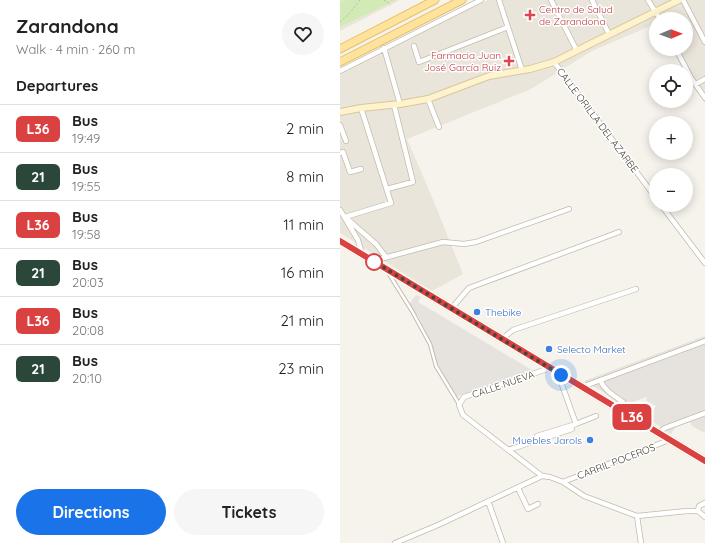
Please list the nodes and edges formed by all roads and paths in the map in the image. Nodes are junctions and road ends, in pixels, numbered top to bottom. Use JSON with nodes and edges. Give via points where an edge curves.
{"nodes":[{"id":1,"x":360,"y":0,"type":"edge"},
{"id":2,"x":384,"y":0,"type":"edge"},
{"id":3,"x":435,"y":0,"type":"edge"},
{"id":4,"x":462,"y":0,"type":"edge"},
{"id":5,"x":480,"y":0,"type":"edge"},
{"id":6,"x":499,"y":0,"type":"edge"},
{"id":7,"x":550,"y":0,"type":"edge"},
{"id":8,"x":592,"y":0,"type":"edge"},
{"id":9,"x":648,"y":0,"type":"edge"},
{"id":10,"x":679,"y":0,"type":"edge"},
{"id":11,"x":683,"y":0,"type":"edge"},
{"id":12,"x":391,"y":5,"type":"dead end"},
{"id":13,"x":656,"y":12,"type":"joint"},
{"id":14,"x":649,"y":15,"type":"edge"},
{"id":15,"x":340,"y":22,"type":"edge"},
{"id":16,"x":508,"y":27,"type":"junction"},
{"id":17,"x":610,"y":34,"type":"junction"},
{"id":18,"x":705,"y":42,"type":"edge"},
{"id":19,"x":414,"y":46,"type":"dead end"},
{"id":20,"x":340,"y":48,"type":"edge"},
{"id":21,"x":384,"y":48,"type":"junction"},
{"id":22,"x":577,"y":51,"type":"junction"},
{"id":23,"x":680,"y":56,"type":"edge"},
{"id":24,"x":340,"y":62,"type":"edge"},
{"id":25,"x":554,"y":62,"type":"junction"},
{"id":26,"x":340,"y":70,"type":"edge"},
{"id":27,"x":522,"y":70,"type":"junction"},
{"id":28,"x":705,"y":79,"type":"edge"},
{"id":29,"x":696,"y":84,"type":"junction"},
{"id":30,"x":705,"y":98,"type":"edge"},
{"id":31,"x":428,"y":99,"type":"junction"},
{"id":32,"x":397,"y":104,"type":"junction"},
{"id":33,"x":361,"y":108,"type":"junction"},
{"id":34,"x":340,"y":112,"type":"edge"},
{"id":35,"x":340,"y":125,"type":"edge"},
{"id":36,"x":438,"y":127,"type":"dead end"},
{"id":37,"x":346,"y":141,"type":"dead end"},
{"id":38,"x":340,"y":153,"type":"edge"},
{"id":39,"x":361,"y":170,"type":"dead end"},
{"id":40,"x":386,"y":189,"type":"junction"},
{"id":41,"x":649,"y":189,"type":"edge"},
{"id":42,"x":569,"y":209,"type":"dead end"},
{"id":43,"x":340,"y":210,"type":"edge"},
{"id":44,"x":667,"y":212,"type":"edge"},
{"id":45,"x":346,"y":217,"type":"junction"},
{"id":46,"x":619,"y":232,"type":"dead end"},
{"id":47,"x":340,"y":241,"type":"edge"},
{"id":48,"x":362,"y":254,"type":"junction"},
{"id":49,"x":386,"y":257,"type":"junction"},
{"id":50,"x":373,"y":261,"type":"junction"},
{"id":51,"x":705,"y":263,"type":"edge"},
{"id":52,"x":386,"y":269,"type":"junction"},
{"id":53,"x":636,"y":289,"type":"dead end"},
{"id":54,"x":451,"y":309,"type":"junction"},
{"id":55,"x":502,"y":339,"type":"junction"},
{"id":56,"x":705,"y":340,"type":"edge"},
{"id":57,"x":550,"y":368,"type":"junction"},
{"id":58,"x":561,"y":375,"type":"junction"},
{"id":59,"x":600,"y":380,"type":"junction"},
{"id":60,"x":582,"y":387,"type":"junction"},
{"id":61,"x":459,"y":404,"type":"junction"},
{"id":62,"x":623,"y":412,"type":"junction"},
{"id":63,"x":705,"y":413,"type":"edge"},
{"id":64,"x":596,"y":416,"type":"dead end"},
{"id":65,"x":576,"y":424,"type":"junction"},
{"id":66,"x":572,"y":429,"type":"dead end"},
{"id":67,"x":658,"y":433,"type":"junction"},
{"id":68,"x":537,"y":436,"type":"dead end"},
{"id":69,"x":669,"y":440,"type":"junction"},
{"id":70,"x":508,"y":450,"type":"junction"},
{"id":71,"x":705,"y":462,"type":"edge"},
{"id":72,"x":542,"y":476,"type":"junction"},
{"id":73,"x":563,"y":482,"type":"junction"},
{"id":74,"x":518,"y":488,"type":"junction"},
{"id":75,"x":488,"y":501,"type":"junction"},
{"id":76,"x":705,"y":503,"type":"edge"},
{"id":77,"x":538,"y":504,"type":"dead end"},
{"id":78,"x":698,"y":512,"type":"junction"},
{"id":79,"x":638,"y":516,"type":"junction"},
{"id":80,"x":705,"y":517,"type":"edge"},
{"id":81,"x":401,"y":542,"type":"edge"},
{"id":82,"x":395,"y":543,"type":"edge"},
{"id":83,"x":503,"y":543,"type":"edge"},
{"id":84,"x":641,"y":543,"type":"edge"}],
"edges":[{"from":1,"to":15,"type":"path"},
{"from":2,"to":12,"type":"path"},
{"from":3,"to":20,"type":"main road"},
{"from":4,"to":24,"type":"main road"},
{"from":5,"to":21,"type":"street"},
{"from":6,"to":16,"type":"street"},
{"from":7,"to":22,"type":"street"},
{"from":8,"to":17,"type":"street"},
{"from":9,"to":13,"type":"street"},
{"from":10,"to":13,"type":"street"},
{"from":11,"to":18,"type":"street"},
{"from":14,"to":17,"type":"street"},
{"from":16,"to":19,"type":"street","via":[[419,62]]},
{"from":16,"to":27,"type":"street"},
{"from":17,"to":22,"type":"street"},
{"from":21,"to":26,"type":"street"},
{"from":21,"to":32,"type":"street"},
{"from":22,"to":25,"type":"street"},
{"from":23,"to":29,"type":"street"},
{"from":25,"to":27,"type":"street"},
{"from":25,"to":41,"type":"street","name":"CALLE ORILLA DEL AZARBE"},
{"from":27,"to":31,"type":"street","via":[[490,76]]},
{"from":28,"to":29,"type":"street"},
{"from":29,"to":30,"type":"street"},
{"from":31,"to":32,"type":"street"},
{"from":31,"to":36,"type":"street"},
{"from":32,"to":33,"type":"street"},
{"from":32,"to":40,"type":"street","via":[[413,182]]},
{"from":33,"to":34,"type":"street"},
{"from":33,"to":40,"type":"street"},
{"from":35,"to":37,"type":"street"},
{"from":38,"to":39,"type":"street","via":[[344,152],[350,172]]},
{"from":40,"to":45,"type":"street","via":[[391,203]]},
{"from":42,"to":49,"type":"street","via":[[476,242],[443,242]]},
{"from":43,"to":45,"type":"street"},
{"from":44,"to":51,"type":"street"},
{"from":45,"to":48,"type":"street"},
{"from":45,"to":49,"type":"street","via":[[376,244]]},
{"from":46,"to":54,"type":"street","via":[[469,288]]},
{"from":47,"to":48,"type":"main road"},
{"from":48,"to":50,"type":"main road"},
{"from":49,"to":50,"type":"street"},
{"from":50,"to":52,"type":"main road"},
{"from":52,"to":54,"type":"main road"},
{"from":52,"to":61,"type":"lane","via":[[430,344],[436,366]]},
{"from":53,"to":55,"type":"street","via":[[513,330]]},
{"from":54,"to":55,"type":"main road"},
{"from":55,"to":57,"type":"main road"},
{"from":56,"to":59,"type":"street"},
{"from":57,"to":58,"type":"main road"},
{"from":57,"to":61,"type":"street","name":"CALLE NUEVA","via":[[464,397]]},
{"from":58,"to":60,"type":"main road"},
{"from":58,"to":65,"type":"street","via":[[561,382]]},
{"from":59,"to":60,"type":"street"},
{"from":59,"to":62,"type":"street","via":[[608,392],[623,402]]},
{"from":60,"to":62,"type":"main road"},
{"from":61,"to":70,"type":"street","via":[[463,415]]},
{"from":62,"to":67,"type":"main road"},
{"from":63,"to":67,"type":"street"},
{"from":64,"to":65,"type":"street"},
{"from":65,"to":68,"type":"street"},
{"from":66,"to":70,"type":"street"},
{"from":67,"to":69,"type":"main road"},
{"from":69,"to":71,"type":"main road"},
{"from":69,"to":73,"type":"street","name":"CARRIL POCEROS"},
{"from":70,"to":72,"type":"street"},
{"from":72,"to":73,"type":"street"},
{"from":72,"to":74,"type":"street"},
{"from":73,"to":79,"type":"street","via":[[584,496]]},
{"from":74,"to":75,"type":"street"},
{"from":74,"to":77,"type":"street","via":[[528,509]]},
{"from":75,"to":81,"type":"street"},
{"from":75,"to":83,"type":"street"},
{"from":76,"to":78,"type":"street","via":[[700,506]]},
{"from":78,"to":79,"type":"street"},
{"from":78,"to":80,"type":"street"},
{"from":79,"to":84,"type":"street"},
{"from":81,"to":82,"type":"street"}]}
